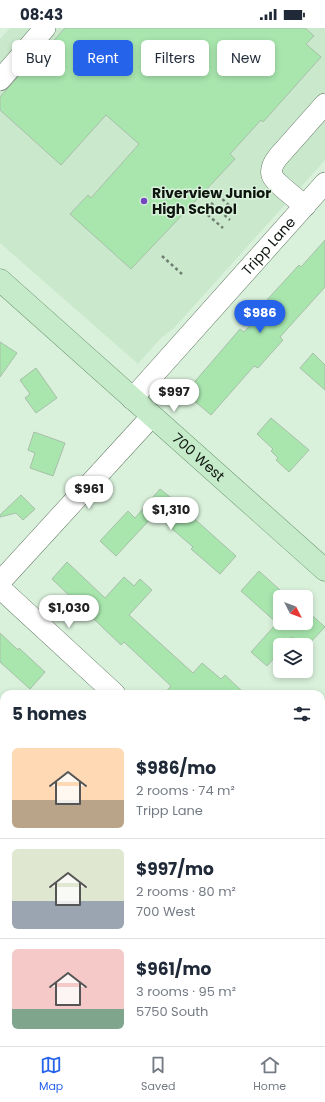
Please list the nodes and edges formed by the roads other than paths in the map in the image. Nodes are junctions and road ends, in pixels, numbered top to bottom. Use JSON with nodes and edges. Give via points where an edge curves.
{"nodes":[{"id":1,"x":45,"y":28,"type":"edge"},
{"id":2,"x":0,"y":80,"type":"edge"},
{"id":3,"x":325,"y":104,"type":"edge"},
{"id":4,"x":325,"y":183,"type":"edge"},
{"id":5,"x":305,"y":206,"type":"junction"},
{"id":6,"x":0,"y":280,"type":"edge"},
{"id":7,"x":132,"y":399,"type":"junction"},
{"id":8,"x":152,"y":416,"type":"junction"},
{"id":9,"x":325,"y":570,"type":"edge"},
{"id":10,"x":0,"y":582,"type":"edge"},
{"id":11,"x":0,"y":588,"type":"edge"},
{"id":12,"x":111,"y":690,"type":"edge"}],
"edges":[{"from":1,"to":2,"type":"street"},
{"from":3,"to":5,"type":"street","via":[[272,166],[275,180]]},
{"from":4,"to":5,"type":"street","name":"Tripp Lane"},
{"from":5,"to":7,"type":"street","name":"Tripp Lane"},
{"from":6,"to":7,"type":"main road","name":"700 West"},
{"from":7,"to":8,"type":"main road","name":"700 West"},
{"from":8,"to":9,"type":"main road","name":"700 West"},
{"from":8,"to":10,"type":"street"},
{"from":11,"to":12,"type":"street"}]}
